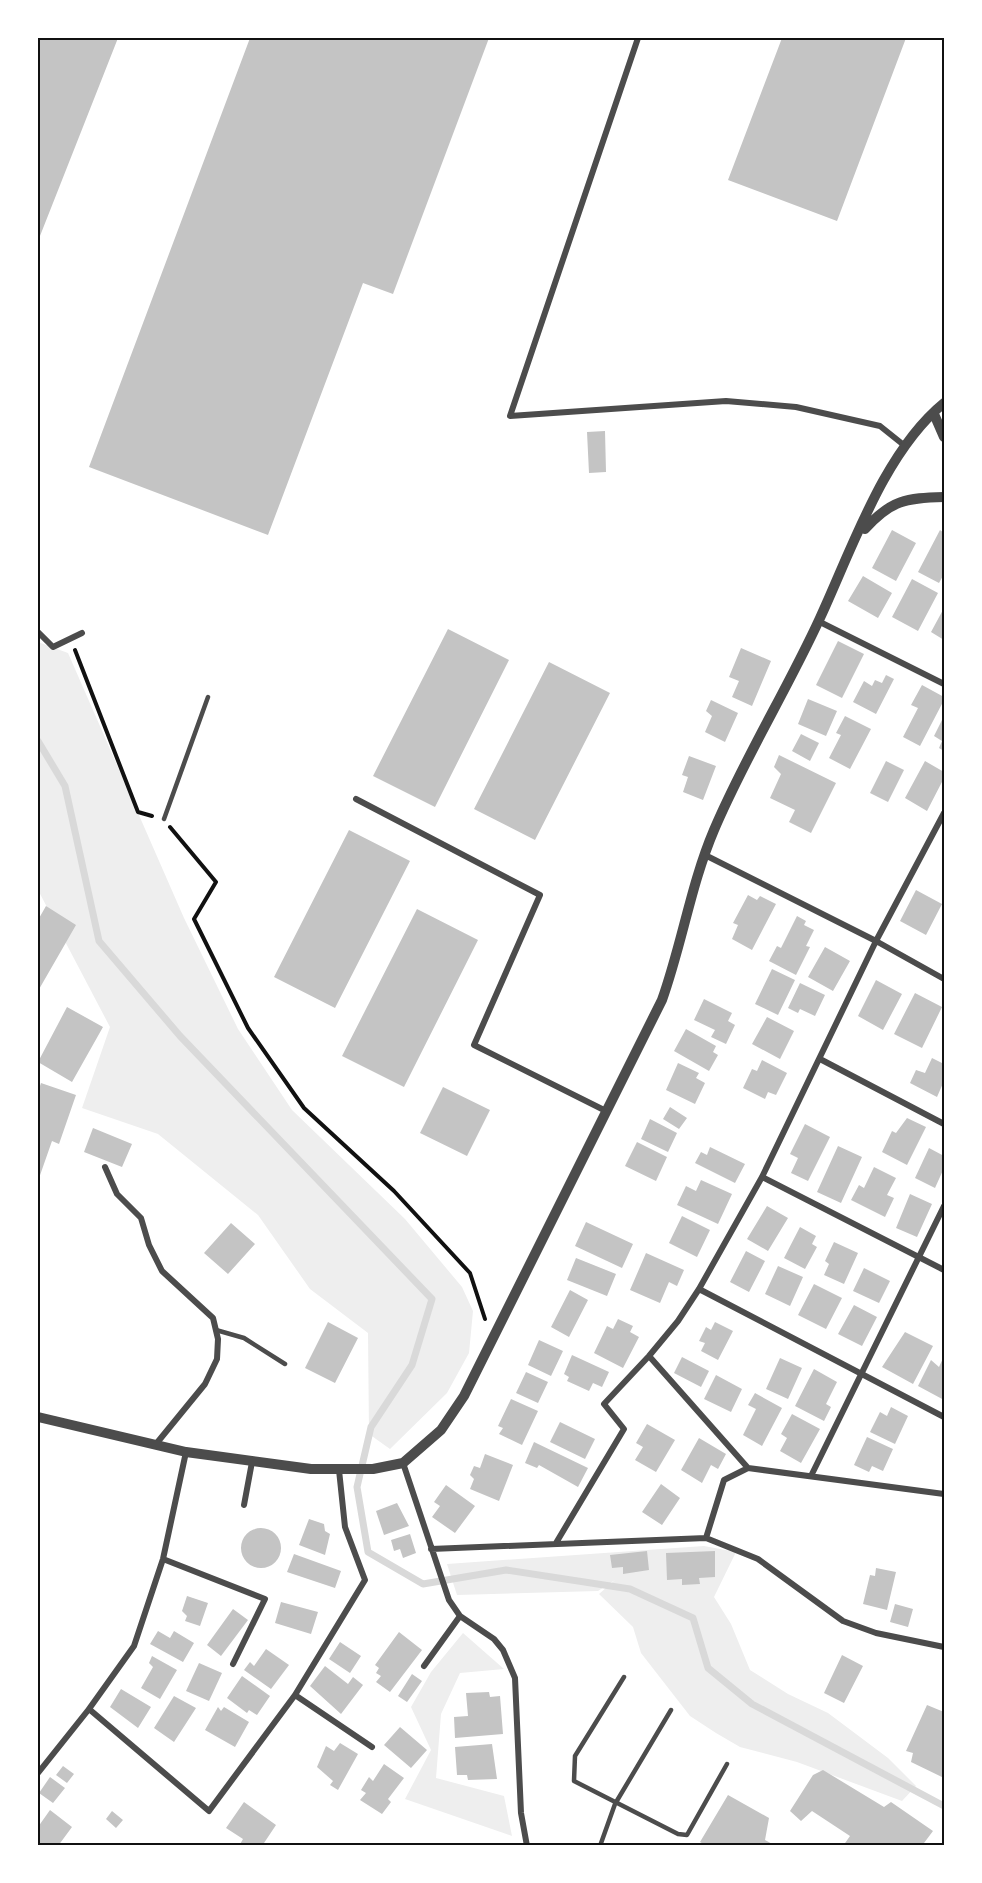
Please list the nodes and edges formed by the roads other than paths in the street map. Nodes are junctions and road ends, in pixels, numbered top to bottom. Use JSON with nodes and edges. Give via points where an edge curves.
{"nodes":[{"id":1,"x":638,"y":38,"type":"edge"},
{"id":2,"x":945,"y":403,"type":"edge"},
{"id":3,"x":934,"y":414,"type":"junction"},
{"id":4,"x":945,"y":436,"type":"edge"},
{"id":5,"x":905,"y":446,"type":"junction"},
{"id":6,"x":945,"y":498,"type":"edge"},
{"id":7,"x":855,"y":541,"type":"junction"},
{"id":8,"x":818,"y":621,"type":"junction"},
{"id":9,"x":38,"y":632,"type":"edge"},
{"id":10,"x":82,"y":633,"type":"dead end"},
{"id":11,"x":945,"y":684,"type":"edge"},
{"id":12,"x":208,"y":697,"type":"dead end"},
{"id":13,"x":356,"y":799,"type":"dead end"},
{"id":14,"x":945,"y":813,"type":"edge"},
{"id":15,"x":164,"y":819,"type":"road end"},
{"id":16,"x":936,"y":831,"type":"junction"},
{"id":17,"x":945,"y":835,"type":"edge"},
{"id":18,"x":705,"y":855,"type":"junction"},
{"id":19,"x":876,"y":941,"type":"junction"},
{"id":20,"x":945,"y":980,"type":"edge"},
{"id":21,"x":820,"y":1059,"type":"junction"},
{"id":22,"x":606,"y":1111,"type":"junction"},
{"id":23,"x":945,"y":1124,"type":"edge"},
{"id":24,"x":105,"y":1167,"type":"dead end"},
{"id":25,"x":762,"y":1177,"type":"junction"},
{"id":26,"x":945,"y":1206,"type":"edge"},
{"id":27,"x":919,"y":1258,"type":"junction"},
{"id":28,"x":945,"y":1270,"type":"edge"},
{"id":29,"x":699,"y":1289,"type":"junction"},
{"id":30,"x":216,"y":1330,"type":"junction"},
{"id":31,"x":649,"y":1356,"type":"junction"},
{"id":32,"x":285,"y":1364,"type":"dead end"},
{"id":33,"x":863,"y":1376,"type":"junction"},
{"id":34,"x":38,"y":1417,"type":"edge"},
{"id":35,"x":945,"y":1417,"type":"edge"},
{"id":36,"x":156,"y":1444,"type":"junction"},
{"id":37,"x":186,"y":1452,"type":"junction"},
{"id":38,"x":252,"y":1462,"type":"junction"},
{"id":39,"x":403,"y":1463,"type":"junction"},
{"id":40,"x":748,"y":1468,"type":"junction"},
{"id":41,"x":339,"y":1470,"type":"junction"},
{"id":42,"x":811,"y":1476,"type":"junction"},
{"id":43,"x":945,"y":1494,"type":"edge"},
{"id":44,"x":244,"y":1505,"type":"dead end"},
{"id":45,"x":706,"y":1538,"type":"junction"},
{"id":46,"x":556,"y":1543,"type":"junction"},
{"id":47,"x":431,"y":1549,"type":"junction"},
{"id":48,"x":163,"y":1559,"type":"junction"},
{"id":49,"x":460,"y":1616,"type":"junction"},
{"id":50,"x":945,"y":1647,"type":"edge"},
{"id":51,"x":233,"y":1664,"type":"dead end"},
{"id":52,"x":424,"y":1666,"type":"dead end"},
{"id":53,"x":624,"y":1677,"type":"dead end"},
{"id":54,"x":295,"y":1695,"type":"junction"},
{"id":55,"x":89,"y":1709,"type":"junction"},
{"id":56,"x":671,"y":1710,"type":"dead end"},
{"id":57,"x":372,"y":1747,"type":"dead end"},
{"id":58,"x":727,"y":1764,"type":"dead end"},
{"id":59,"x":38,"y":1773,"type":"edge"},
{"id":60,"x":615,"y":1804,"type":"junction"},
{"id":61,"x":527,"y":1845,"type":"edge"},
{"id":62,"x":600,"y":1845,"type":"edge"}],
"edges":[{"from":1,"to":5,"type":"street","via":[[510,416],[726,401],[796,407],[880,426]]},
{"from":2,"to":3,"type":"street"},
{"from":3,"to":4,"type":"street"},
{"from":3,"to":5,"type":"street"},
{"from":5,"to":7,"type":"street"},
{"from":6,"to":7,"type":"street","via":[[920,498],[892,505],[881,511]]},
{"from":7,"to":8,"type":"street"},
{"from":8,"to":11,"type":"street"},
{"from":8,"to":18,"type":"street"},
{"from":9,"to":10,"type":"street","via":[[53,647]]},
{"from":12,"to":15,"type":"lane"},
{"from":13,"to":22,"type":"street","via":[[540,895],[474,1045]]},
{"from":14,"to":16,"type":"street"},
{"from":16,"to":17,"type":"street"},
{"from":16,"to":19,"type":"street"},
{"from":18,"to":19,"type":"street"},
{"from":18,"to":22,"type":"street","via":[[662,1000]]},
{"from":19,"to":20,"type":"street"},
{"from":19,"to":21,"type":"street"},
{"from":21,"to":23,"type":"street"},
{"from":21,"to":25,"type":"street"},
{"from":22,"to":39,"type":"street","via":[[464,1396],[441,1430]]},
{"from":24,"to":30,"type":"street","via":[[117,1194],[141,1218],[162,1271],[213,1318]]},
{"from":25,"to":27,"type":"street"},
{"from":25,"to":29,"type":"street"},
{"from":26,"to":27,"type":"street"},
{"from":27,"to":28,"type":"street"},
{"from":27,"to":33,"type":"street"},
{"from":29,"to":31,"type":"street"},
{"from":29,"to":33,"type":"street"},
{"from":30,"to":32,"type":"lane","via":[[244,1338]]},
{"from":30,"to":36,"type":"street","via":[[217,1359],[205,1384]]},
{"from":31,"to":40,"type":"street"},
{"from":31,"to":46,"type":"street","via":[[604,1404],[624,1429]]},
{"from":33,"to":35,"type":"street"},
{"from":33,"to":42,"type":"street"},
{"from":34,"to":36,"type":"street"},
{"from":36,"to":37,"type":"street"},
{"from":37,"to":38,"type":"street"},
{"from":37,"to":48,"type":"street"},
{"from":38,"to":41,"type":"street"},
{"from":38,"to":44,"type":"street"},
{"from":39,"to":41,"type":"street","via":[[386,1468]]},
{"from":39,"to":47,"type":"street"},
{"from":40,"to":42,"type":"street"},
{"from":40,"to":45,"type":"street","via":[[724,1480]]},
{"from":41,"to":54,"type":"street","via":[[345,1527],[364,1580]]},
{"from":42,"to":43,"type":"street"},
{"from":45,"to":46,"type":"street"},
{"from":45,"to":50,"type":"street","via":[[758,1559],[843,1622]]},
{"from":46,"to":47,"type":"street"},
{"from":47,"to":49,"type":"street","via":[[449,1600]]},
{"from":48,"to":51,"type":"street","via":[[265,1599]]},
{"from":48,"to":55,"type":"street","via":[[134,1646]]},
{"from":49,"to":52,"type":"street"},
{"from":49,"to":61,"type":"street","via":[[498,1645],[515,1678],[521,1813]]},
{"from":53,"to":60,"type":"lane","via":[[575,1755],[574,1781]]},
{"from":54,"to":55,"type":"street","via":[[209,1811]]},
{"from":54,"to":57,"type":"street"},
{"from":55,"to":59,"type":"street"},
{"from":56,"to":60,"type":"lane"},
{"from":58,"to":60,"type":"lane","via":[[687,1835]]},
{"from":60,"to":62,"type":"lane"}]}
